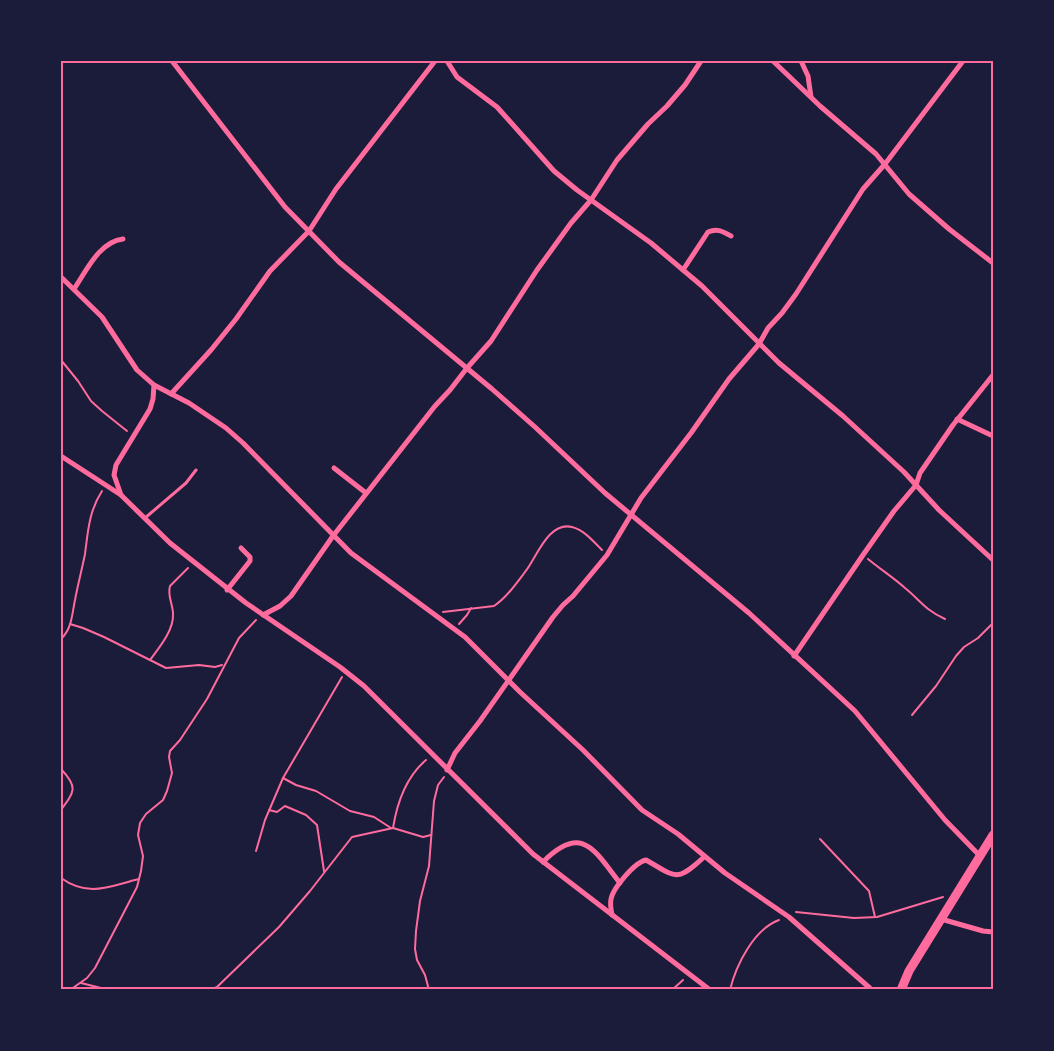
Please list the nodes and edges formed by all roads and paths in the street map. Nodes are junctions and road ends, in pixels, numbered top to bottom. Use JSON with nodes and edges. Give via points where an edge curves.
{"nodes":[{"id":1,"x":172,"y":61,"type":"edge"},
{"id":2,"x":435,"y":61,"type":"edge"},
{"id":3,"x":447,"y":61,"type":"edge"},
{"id":4,"x":701,"y":61,"type":"edge"},
{"id":5,"x":773,"y":61,"type":"edge"},
{"id":6,"x":801,"y":61,"type":"edge"},
{"id":7,"x":963,"y":61,"type":"edge"},
{"id":8,"x":811,"y":97,"type":"junction"},
{"id":9,"x":885,"y":164,"type":"junction"},
{"id":10,"x":591,"y":200,"type":"junction"},
{"id":11,"x":309,"y":231,"type":"junction"},
{"id":12,"x":731,"y":236,"type":"dead end"},
{"id":13,"x":123,"y":239,"type":"dead end"},
{"id":14,"x":993,"y":263,"type":"edge"},
{"id":15,"x":683,"y":270,"type":"junction"},
{"id":16,"x":61,"y":277,"type":"edge"},
{"id":17,"x":74,"y":289,"type":"junction"},
{"id":18,"x":759,"y":344,"type":"junction"},
{"id":19,"x":61,"y":360,"type":"edge"},
{"id":20,"x":467,"y":368,"type":"junction"},
{"id":21,"x":993,"y":375,"type":"edge"},
{"id":22,"x":154,"y":385,"type":"junction"},
{"id":23,"x":171,"y":394,"type":"junction"},
{"id":24,"x":957,"y":419,"type":"junction"},
{"id":25,"x":134,"y":436,"type":"junction"},
{"id":26,"x":993,"y":436,"type":"edge"},
{"id":27,"x":61,"y":456,"type":"edge"},
{"id":28,"x":334,"y":468,"type":"dead end"},
{"id":29,"x":196,"y":470,"type":"dead end"},
{"id":30,"x":106,"y":484,"type":"junction"},
{"id":31,"x":916,"y":485,"type":"junction"},
{"id":32,"x":366,"y":494,"type":"junction"},
{"id":33,"x":121,"y":495,"type":"junction"},
{"id":34,"x":630,"y":514,"type":"junction"},
{"id":35,"x":144,"y":519,"type":"junction"},
{"id":36,"x":332,"y":536,"type":"junction"},
{"id":37,"x":241,"y":548,"type":"dead end"},
{"id":38,"x":607,"y":555,"type":"junction"},
{"id":39,"x":863,"y":555,"type":"junction"},
{"id":40,"x":993,"y":560,"type":"edge"},
{"id":41,"x":194,"y":563,"type":"junction"},
{"id":42,"x":227,"y":590,"type":"junction"},
{"id":43,"x":471,"y":608,"type":"junction"},
{"id":44,"x":436,"y":614,"type":"junction"},
{"id":45,"x":264,"y":616,"type":"junction"},
{"id":46,"x":945,"y":618,"type":"dead end"},
{"id":47,"x":993,"y":623,"type":"edge"},
{"id":48,"x":70,"y":624,"type":"junction"},
{"id":49,"x":456,"y":629,"type":"junction"},
{"id":50,"x":61,"y":640,"type":"edge"},
{"id":51,"x":794,"y":656,"type":"junction"},
{"id":52,"x":150,"y":660,"type":"junction"},
{"id":53,"x":224,"y":665,"type":"junction"},
{"id":54,"x":345,"y":671,"type":"junction"},
{"id":55,"x":509,"y":680,"type":"junction"},
{"id":56,"x":912,"y":715,"type":"dead end"},
{"id":57,"x":432,"y":756,"type":"junction"},
{"id":58,"x":61,"y":769,"type":"edge"},
{"id":59,"x":448,"y":771,"type":"junction"},
{"id":60,"x":283,"y":778,"type":"junction"},
{"id":61,"x":61,"y":810,"type":"edge"},
{"id":62,"x":269,"y":810,"type":"junction"},
{"id":63,"x":392,"y":828,"type":"junction"},
{"id":64,"x":432,"y":835,"type":"junction"},
{"id":65,"x":993,"y":835,"type":"edge"},
{"id":66,"x":820,"y":839,"type":"dead end"},
{"id":67,"x":256,"y":851,"type":"dead end"},
{"id":68,"x":980,"y":856,"type":"junction"},
{"id":69,"x":704,"y":857,"type":"junction"},
{"id":70,"x":542,"y":862,"type":"junction"},
{"id":71,"x":324,"y":871,"type":"junction"},
{"id":72,"x":61,"y":878,"type":"edge"},
{"id":73,"x":139,"y":879,"type":"junction"},
{"id":74,"x":620,"y":883,"type":"junction"},
{"id":75,"x":961,"y":887,"type":"junction"},
{"id":76,"x":779,"y":910,"type":"junction"},
{"id":77,"x":612,"y":915,"type":"junction"},
{"id":78,"x":789,"y":917,"type":"junction"},
{"id":79,"x":875,"y":917,"type":"junction"},
{"id":80,"x":941,"y":919,"type":"junction"},
{"id":81,"x":993,"y":932,"type":"edge"},
{"id":82,"x":690,"y":974,"type":"junction"},
{"id":83,"x":81,"y":983,"type":"junction"},
{"id":84,"x":218,"y":988,"type":"edge"},
{"id":85,"x":70,"y":990,"type":"edge"},
{"id":86,"x":109,"y":990,"type":"edge"},
{"id":87,"x":210,"y":990,"type":"edge"},
{"id":88,"x":429,"y":990,"type":"edge"},
{"id":89,"x":672,"y":990,"type":"edge"},
{"id":90,"x":710,"y":990,"type":"edge"},
{"id":91,"x":730,"y":990,"type":"edge"},
{"id":92,"x":872,"y":990,"type":"edge"},
{"id":93,"x":901,"y":990,"type":"edge"}],
"edges":[{"from":1,"to":11,"type":"street","via":[[285,207]]},
{"from":2,"to":11,"type":"street","via":[[336,189]]},
{"from":3,"to":10,"type":"street","via":[[457,77],[497,107],[554,171]]},
{"from":4,"to":10,"type":"street","via":[[667,106],[617,160]]},
{"from":5,"to":8,"type":"street"},
{"from":6,"to":8,"type":"street","via":[[808,76]]},
{"from":7,"to":9,"type":"street"},
{"from":8,"to":9,"type":"street"},
{"from":9,"to":14,"type":"street","via":[[909,194]]},
{"from":9,"to":18,"type":"street","via":[[863,189],[812,270]]},
{"from":10,"to":15,"type":"street"},
{"from":10,"to":20,"type":"street","via":[[537,270],[491,342]]},
{"from":11,"to":20,"type":"street","via":[[339,262]]},
{"from":11,"to":23,"type":"street","via":[[270,271],[236,319]]},
{"from":12,"to":15,"type":"street","via":[[718,230],[708,232]]},
{"from":13,"to":17,"type":"street","via":[[114,240],[100,252]]},
{"from":15,"to":18,"type":"street"},
{"from":16,"to":17,"type":"street"},
{"from":17,"to":22,"type":"street","via":[[102,317],[137,370]]},
{"from":18,"to":31,"type":"street","via":[[843,416]]},
{"from":18,"to":34,"type":"street","via":[[729,379]]},
{"from":19,"to":25,"type":"path","via":[[91,401]]},
{"from":20,"to":32,"type":"street"},
{"from":20,"to":34,"type":"street"},
{"from":21,"to":24,"type":"street"},
{"from":22,"to":23,"type":"street"},
{"from":22,"to":25,"type":"street","via":[[150,409]]},
{"from":23,"to":36,"type":"street","via":[[189,403],[243,443]]},
{"from":24,"to":26,"type":"street"},
{"from":24,"to":31,"type":"street","via":[[920,473]]},
{"from":25,"to":33,"type":"street","via":[[116,465],[114,475]]},
{"from":27,"to":30,"type":"street"},
{"from":28,"to":32,"type":"street"},
{"from":29,"to":35,"type":"lane","via":[[186,483]]},
{"from":30,"to":33,"type":"street"},
{"from":30,"to":48,"type":"path","via":[[89,520]]},
{"from":31,"to":39,"type":"street"},
{"from":31,"to":40,"type":"street"},
{"from":32,"to":36,"type":"street"},
{"from":33,"to":35,"type":"street"},
{"from":34,"to":38,"type":"street"},
{"from":34,"to":51,"type":"street","via":[[749,613]]},
{"from":35,"to":41,"type":"street"},
{"from":36,"to":44,"type":"street","via":[[364,564]]},
{"from":36,"to":45,"type":"street","via":[[291,596]]},
{"from":37,"to":42,"type":"street","via":[[250,561]]},
{"from":38,"to":43,"type":"path","via":[[584,533],[573,527],[559,528],[543,542],[526,572],[501,602],[494,606]]},
{"from":38,"to":55,"type":"street","via":[[553,617]]},
{"from":39,"to":46,"type":"path","via":[[932,613]]},
{"from":39,"to":51,"type":"street"},
{"from":41,"to":42,"type":"street"},
{"from":41,"to":52,"type":"path","via":[[170,586],[171,626]]},
{"from":42,"to":45,"type":"street"},
{"from":43,"to":44,"type":"path"},
{"from":43,"to":49,"type":"path"},
{"from":44,"to":49,"type":"street"},
{"from":45,"to":53,"type":"path","via":[[243,632]]},
{"from":45,"to":54,"type":"street"},
{"from":47,"to":56,"type":"path","via":[[960,651]]},
{"from":48,"to":50,"type":"path"},
{"from":48,"to":52,"type":"path"},
{"from":49,"to":55,"type":"street"},
{"from":51,"to":68,"type":"street","via":[[855,711],[945,820]]},
{"from":52,"to":53,"type":"path","via":[[166,668]]},
{"from":53,"to":73,"type":"path","via":[[207,698],[170,751],[172,773],[163,800],[140,823],[138,835],[143,856]]},
{"from":54,"to":57,"type":"street","via":[[364,686]]},
{"from":54,"to":60,"type":"path"},
{"from":55,"to":59,"type":"street","via":[[455,753]]},
{"from":55,"to":69,"type":"street","via":[[642,810],[678,834]]},
{"from":57,"to":59,"type":"street"},
{"from":57,"to":63,"type":"path","via":[[419,766],[405,786]]},
{"from":58,"to":61,"type":"path","via":[[73,783],[73,790]]},
{"from":59,"to":64,"type":"path","via":[[436,792]]},
{"from":59,"to":70,"type":"street"},
{"from":60,"to":62,"type":"path"},
{"from":60,"to":63,"type":"path"},
{"from":62,"to":67,"type":"path"},
{"from":62,"to":71,"type":"path","via":[[277,812],[285,806],[317,824]]},
{"from":63,"to":64,"type":"path","via":[[423,837]]},
{"from":63,"to":71,"type":"path","via":[[352,837]]},
{"from":64,"to":88,"type":"path","via":[[415,949]]},
{"from":65,"to":68,"type":"street"},
{"from":66,"to":79,"type":"path","via":[[869,891]]},
{"from":68,"to":75,"type":"street"},
{"from":69,"to":74,"type":"street","via":[[679,875],[671,875],[643,860]]},
{"from":69,"to":76,"type":"street"},
{"from":70,"to":74,"type":"street","via":[[562,846],[584,844]]},
{"from":70,"to":77,"type":"street"},
{"from":71,"to":84,"type":"path","via":[[279,927]]},
{"from":72,"to":73,"type":"path","via":[[73,885],[101,889]]},
{"from":73,"to":83,"type":"path","via":[[95,968]]},
{"from":74,"to":77,"type":"street","via":[[611,899]]},
{"from":75,"to":79,"type":"path","via":[[941,898]]},
{"from":75,"to":80,"type":"street"},
{"from":76,"to":78,"type":"street"},
{"from":76,"to":79,"type":"path"},
{"from":77,"to":82,"type":"street"},
{"from":78,"to":91,"type":"path","via":[[771,923],[752,942]]},
{"from":78,"to":92,"type":"street"},
{"from":80,"to":81,"type":"street"},
{"from":80,"to":93,"type":"street"},
{"from":82,"to":89,"type":"path"},
{"from":82,"to":90,"type":"street"},
{"from":83,"to":85,"type":"path"},
{"from":83,"to":86,"type":"path"},
{"from":84,"to":87,"type":"path"}]}
